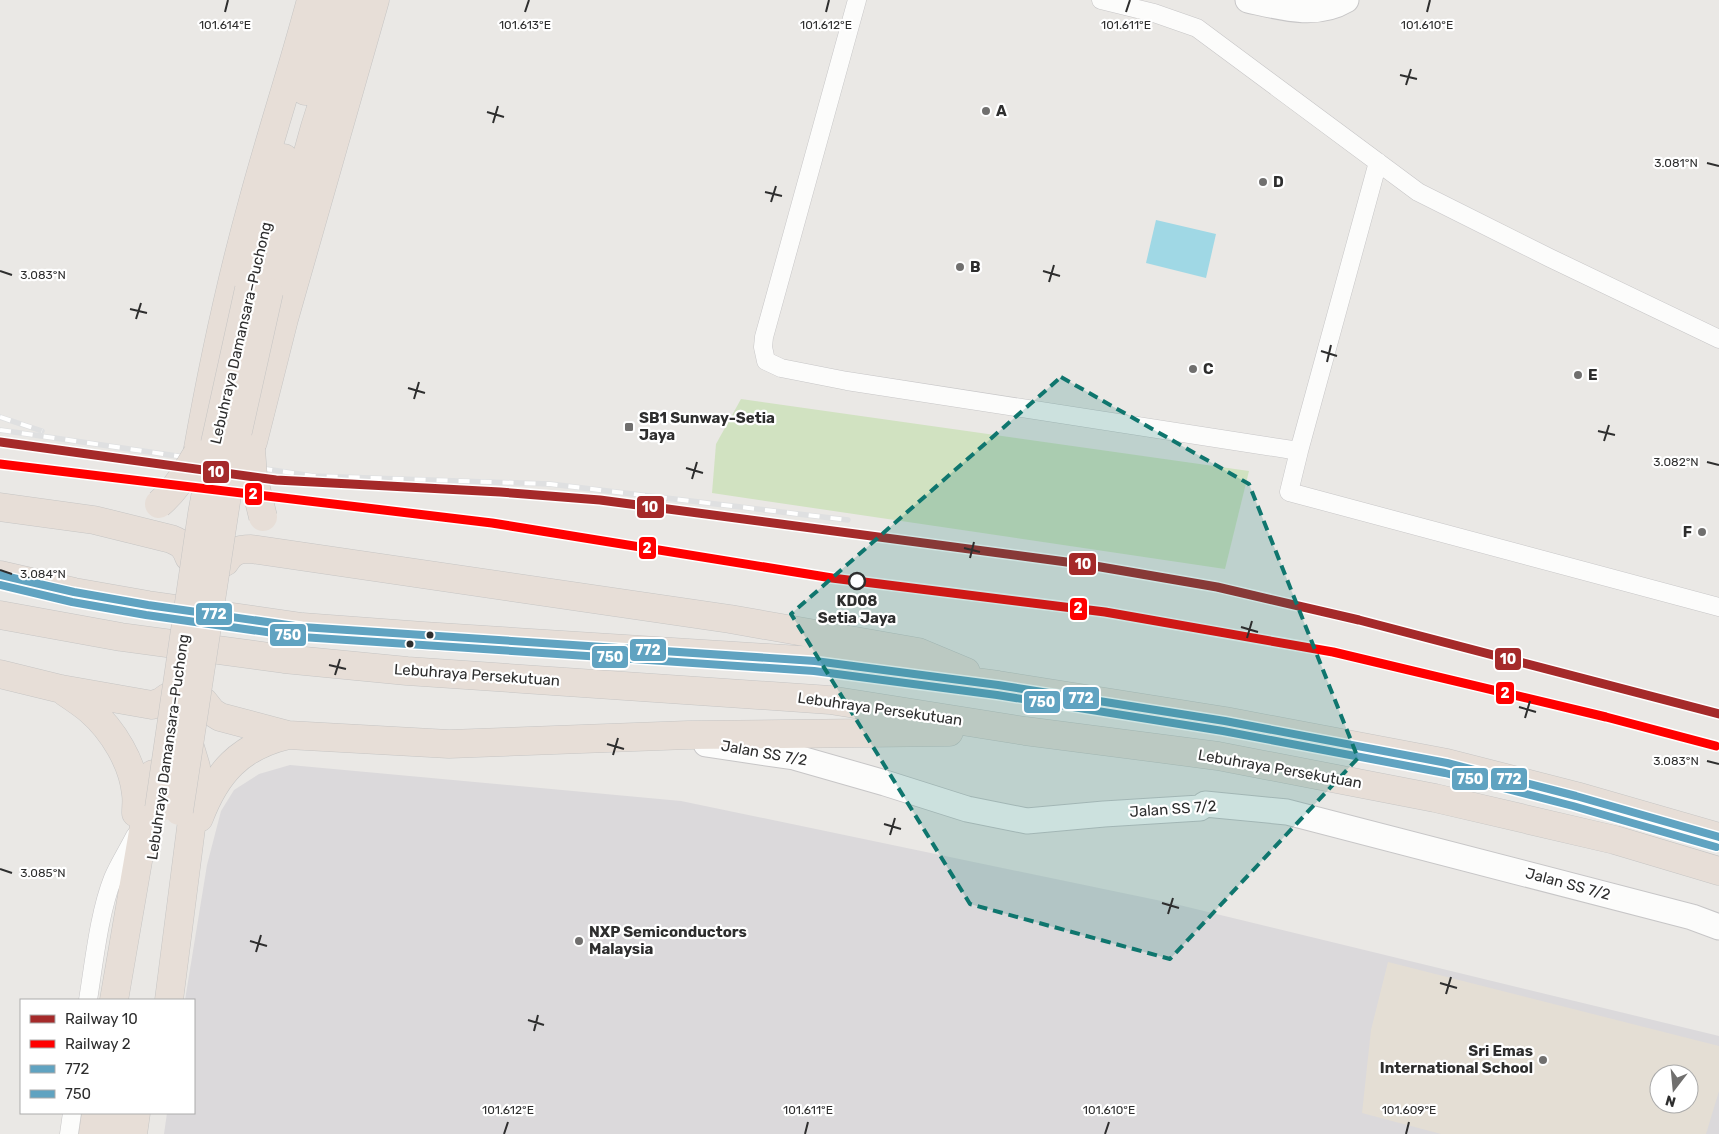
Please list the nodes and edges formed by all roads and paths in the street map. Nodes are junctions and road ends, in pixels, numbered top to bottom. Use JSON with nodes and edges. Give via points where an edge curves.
{"nodes":[{"id":1,"x":311,"y":0,"type":"edge"},
{"id":2,"x":335,"y":0,"type":"edge"},
{"id":3,"x":355,"y":0,"type":"edge"},
{"id":4,"x":375,"y":0,"type":"edge"},
{"id":5,"x":857,"y":0,"type":"edge"},
{"id":6,"x":1100,"y":0,"type":"edge"},
{"id":7,"x":1248,"y":0,"type":"edge"},
{"id":8,"x":1346,"y":0,"type":"edge"},
{"id":9,"x":1156,"y":7,"type":"edge"},
{"id":10,"x":1378,"y":162,"type":"junction"},
{"id":11,"x":1719,"y":339,"type":"edge"},
{"id":12,"x":252,"y":446,"type":"junction"},
{"id":13,"x":198,"y":448,"type":"junction"},
{"id":14,"x":1299,"y":451,"type":"junction"},
{"id":15,"x":0,"y":508,"type":"edge"},
{"id":16,"x":94,"y":520,"type":"junction"},
{"id":17,"x":200,"y":550,"type":"junction"},
{"id":18,"x":309,"y":557,"type":"junction"},
{"id":19,"x":0,"y":575,"type":"edge"},
{"id":20,"x":1719,"y":607,"type":"edge"},
{"id":21,"x":0,"y":614,"type":"edge"},
{"id":22,"x":0,"y":674,"type":"edge"},
{"id":23,"x":998,"y":685,"type":"junction"},
{"id":24,"x":61,"y":689,"type":"junction"},
{"id":25,"x":168,"y":697,"type":"junction"},
{"id":26,"x":212,"y":709,"type":"junction"},
{"id":27,"x":179,"y":726,"type":"junction"},
{"id":28,"x":1025,"y":731,"type":"junction"},
{"id":29,"x":288,"y":735,"type":"junction"},
{"id":30,"x":623,"y":737,"type":"junction"},
{"id":31,"x":135,"y":836,"type":"junction"},
{"id":32,"x":1719,"y":836,"type":"edge"},
{"id":33,"x":191,"y":839,"type":"junction"},
{"id":34,"x":1719,"y":871,"type":"edge"},
{"id":35,"x":135,"y":882,"type":"junction"},
{"id":36,"x":1719,"y":927,"type":"edge"},
{"id":37,"x":88,"y":999,"type":"edge"},
{"id":38,"x":114,"y":999,"type":"edge"},
{"id":39,"x":132,"y":999,"type":"edge"},
{"id":40,"x":152,"y":999,"type":"edge"},
{"id":41,"x":169,"y":999,"type":"edge"},
{"id":42,"x":72,"y":1114,"type":"edge"},
{"id":43,"x":96,"y":1114,"type":"edge"},
{"id":44,"x":115,"y":1114,"type":"edge"},
{"id":45,"x":136,"y":1114,"type":"edge"},
{"id":46,"x":154,"y":1114,"type":"edge"},
{"id":47,"x":68,"y":1134,"type":"edge"},
{"id":48,"x":93,"y":1134,"type":"edge"},
{"id":49,"x":112,"y":1134,"type":"edge"},
{"id":50,"x":133,"y":1134,"type":"edge"},
{"id":51,"x":151,"y":1134,"type":"edge"}],
"edges":[{"from":1,"to":13,"type":"highway","via":[[232,282]]},
{"from":2,"to":39,"type":"highway","name":"Lebuhraya Damansara–Puchong","bridge":true,"via":[[294,122],[249,290],[215,443]]},
{"from":3,"to":40,"type":"highway","name":"Lebuhraya Damansara–Puchong","bridge":true,"via":[[314,127],[269,292],[234,449]]},
{"from":4,"to":12,"type":"highway","via":[[284,319]]},
{"from":5,"to":14,"type":"street","via":[[764,338],[766,361],[781,368],[847,381]]},
{"from":6,"to":9,"type":"street"},
{"from":7,"to":8,"type":"street","via":[[1299,10],[1320,10]]},
{"from":9,"to":10,"type":"street","via":[[1197,28]]},
{"from":10,"to":11,"type":"street","via":[[1418,192]]},
{"from":10,"to":14,"type":"street"},
{"from":12,"to":17,"type":"highway","bridge":true,"via":[[231,519]]},
{"from":12,"to":18,"type":"highway","bridge":true,"via":[[253,476],[263,517],[286,543]]},
{"from":13,"to":16,"type":"highway","bridge":true,"via":[[178,485],[159,504],[126,517]]},
{"from":13,"to":17,"type":"highway","bridge":true,"via":[[190,511]]},
{"from":14,"to":20,"type":"street","via":[[1289,492]]},
{"from":15,"to":16,"type":"highway"},
{"from":16,"to":17,"type":"highway"},
{"from":17,"to":18,"type":"highway","via":[[231,552],[251,549]]},
{"from":17,"to":25,"type":"highway"},
{"from":17,"to":26,"type":"highway"},
{"from":18,"to":23,"type":"highway","via":[[730,618],[918,652]]},
{"from":19,"to":23,"type":"highway","via":[[148,605],[302,626],[815,661]]},
{"from":21,"to":28,"type":"highway","name":"Lebuhraya Persekutuan","via":[[121,637],[284,659],[407,671],[830,700]]},
{"from":22,"to":24,"type":"highway"},
{"from":23,"to":32,"type":"highway","via":[[1225,721],[1447,763]]},
{"from":24,"to":25,"type":"highway","via":[[152,705]]},
{"from":24,"to":31,"type":"highway","via":[[91,711],[126,758],[136,794]]},
{"from":25,"to":27,"type":"highway","bridge":true},
{"from":26,"to":27,"type":"highway"},
{"from":26,"to":29,"type":"highway"},
{"from":27,"to":33,"type":"highway","via":[[196,767]]},
{"from":27,"to":35,"type":"highway","via":[[156,759]]},
{"from":28,"to":30,"type":"highway"},
{"from":28,"to":34,"type":"highway","name":"Lebuhraya Persekutuan","via":[[1218,756],[1435,798],[1616,840]]},
{"from":29,"to":30,"type":"highway","via":[[449,744]]},
{"from":29,"to":33,"type":"highway","via":[[257,745],[239,756],[223,772],[203,807]]},
{"from":30,"to":36,"type":"street","name":"Jalan SS 7/2","via":[[715,744],[794,757],[967,810],[1027,822],[1200,808],[1205,804],[1287,812],[1673,912]]},
{"from":31,"to":35,"type":"highway"},
{"from":31,"to":37,"type":"street","via":[[113,878],[106,902]]},
{"from":33,"to":41,"type":"highway"},
{"from":35,"to":38,"type":"highway"},
{"from":42,"to":47,"type":"street"},
{"from":43,"to":48,"type":"highway"},
{"from":44,"to":49,"type":"highway"},
{"from":45,"to":50,"type":"highway"},
{"from":46,"to":51,"type":"highway"}]}
